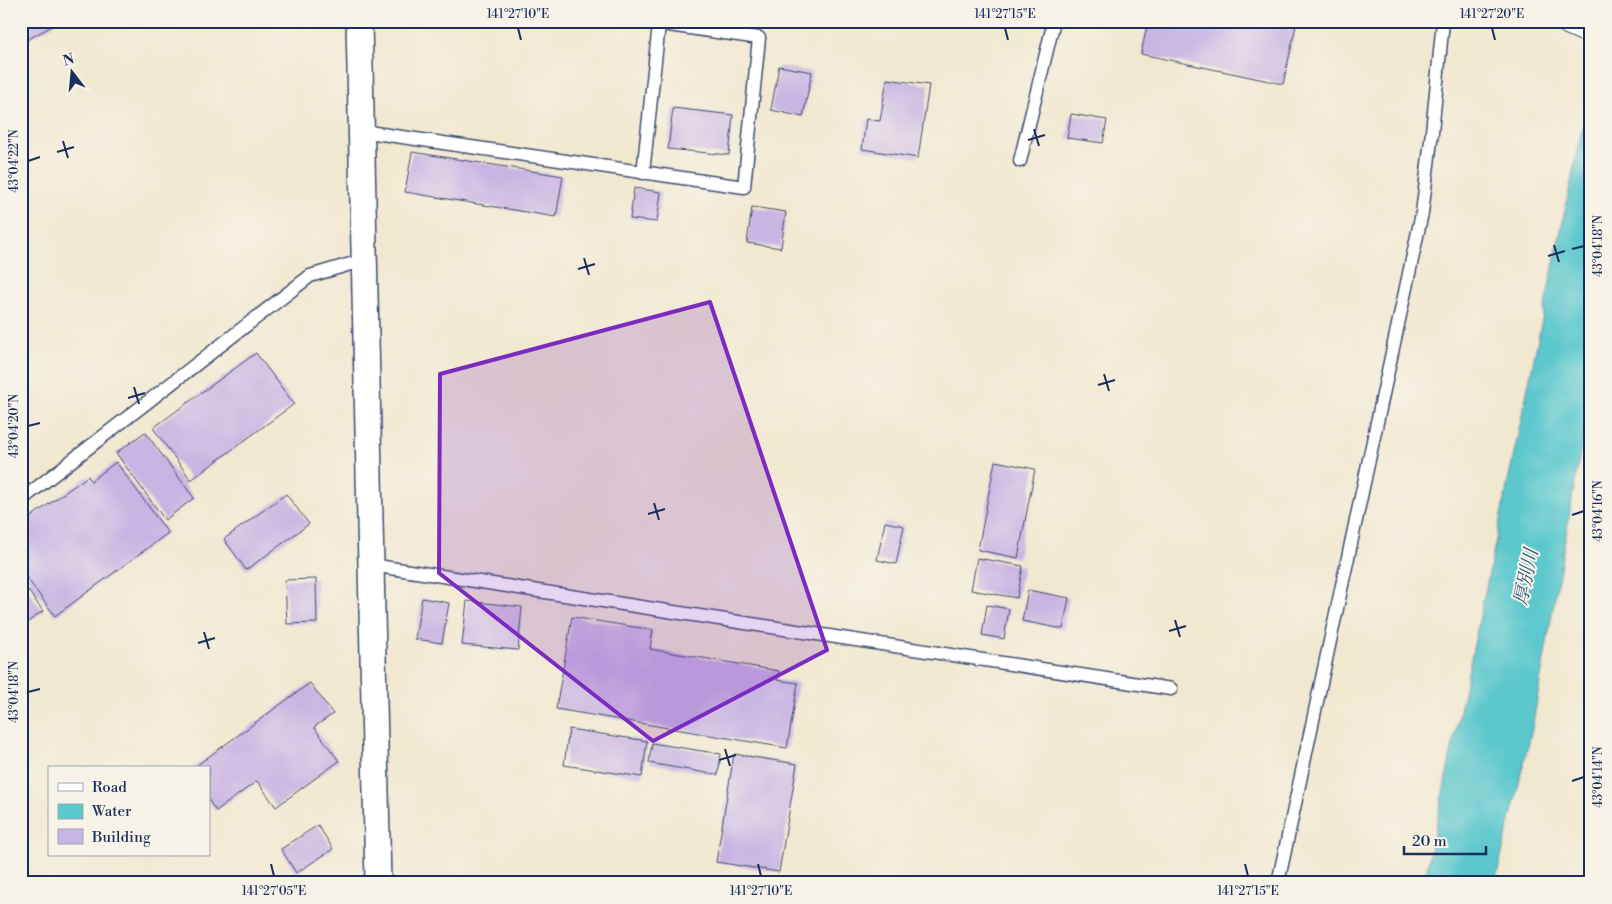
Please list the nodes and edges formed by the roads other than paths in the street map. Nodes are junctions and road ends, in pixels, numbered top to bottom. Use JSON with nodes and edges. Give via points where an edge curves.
{"nodes":[{"id":1,"x":359,"y":21,"type":"edge"},
{"id":2,"x":641,"y":21,"type":"edge"},
{"id":3,"x":1054,"y":21,"type":"edge"},
{"id":4,"x":1443,"y":21,"type":"edge"},
{"id":5,"x":1570,"y":21,"type":"edge"},
{"id":6,"x":658,"y":24,"type":"junction"},
{"id":7,"x":1591,"y":30,"type":"edge"},
{"id":8,"x":361,"y":131,"type":"junction"},
{"id":9,"x":1020,"y":161,"type":"dead end"},
{"id":10,"x":643,"y":172,"type":"junction"},
{"id":11,"x":364,"y":260,"type":"junction"},
{"id":12,"x":21,"y":500,"type":"edge"},
{"id":13,"x":371,"y":565,"type":"junction"},
{"id":14,"x":1171,"y":689,"type":"dead end"},
{"id":15,"x":378,"y":883,"type":"edge"},
{"id":16,"x":1278,"y":883,"type":"edge"}],
"edges":[{"from":1,"to":8,"type":"street"},
{"from":2,"to":6,"type":"lane"},
{"from":3,"to":9,"type":"lane"},
{"from":4,"to":16,"type":"lane","via":[[1422,213]]},
{"from":5,"to":7,"type":"street"},
{"from":6,"to":10,"type":"lane"},
{"from":6,"to":10,"type":"lane","via":[[759,38],[744,187]]},
{"from":8,"to":10,"type":"lane"},
{"from":8,"to":11,"type":"street"},
{"from":11,"to":12,"type":"lane","via":[[310,276]]},
{"from":11,"to":13,"type":"street"},
{"from":13,"to":14,"type":"lane"},
{"from":13,"to":15,"type":"street"}]}
